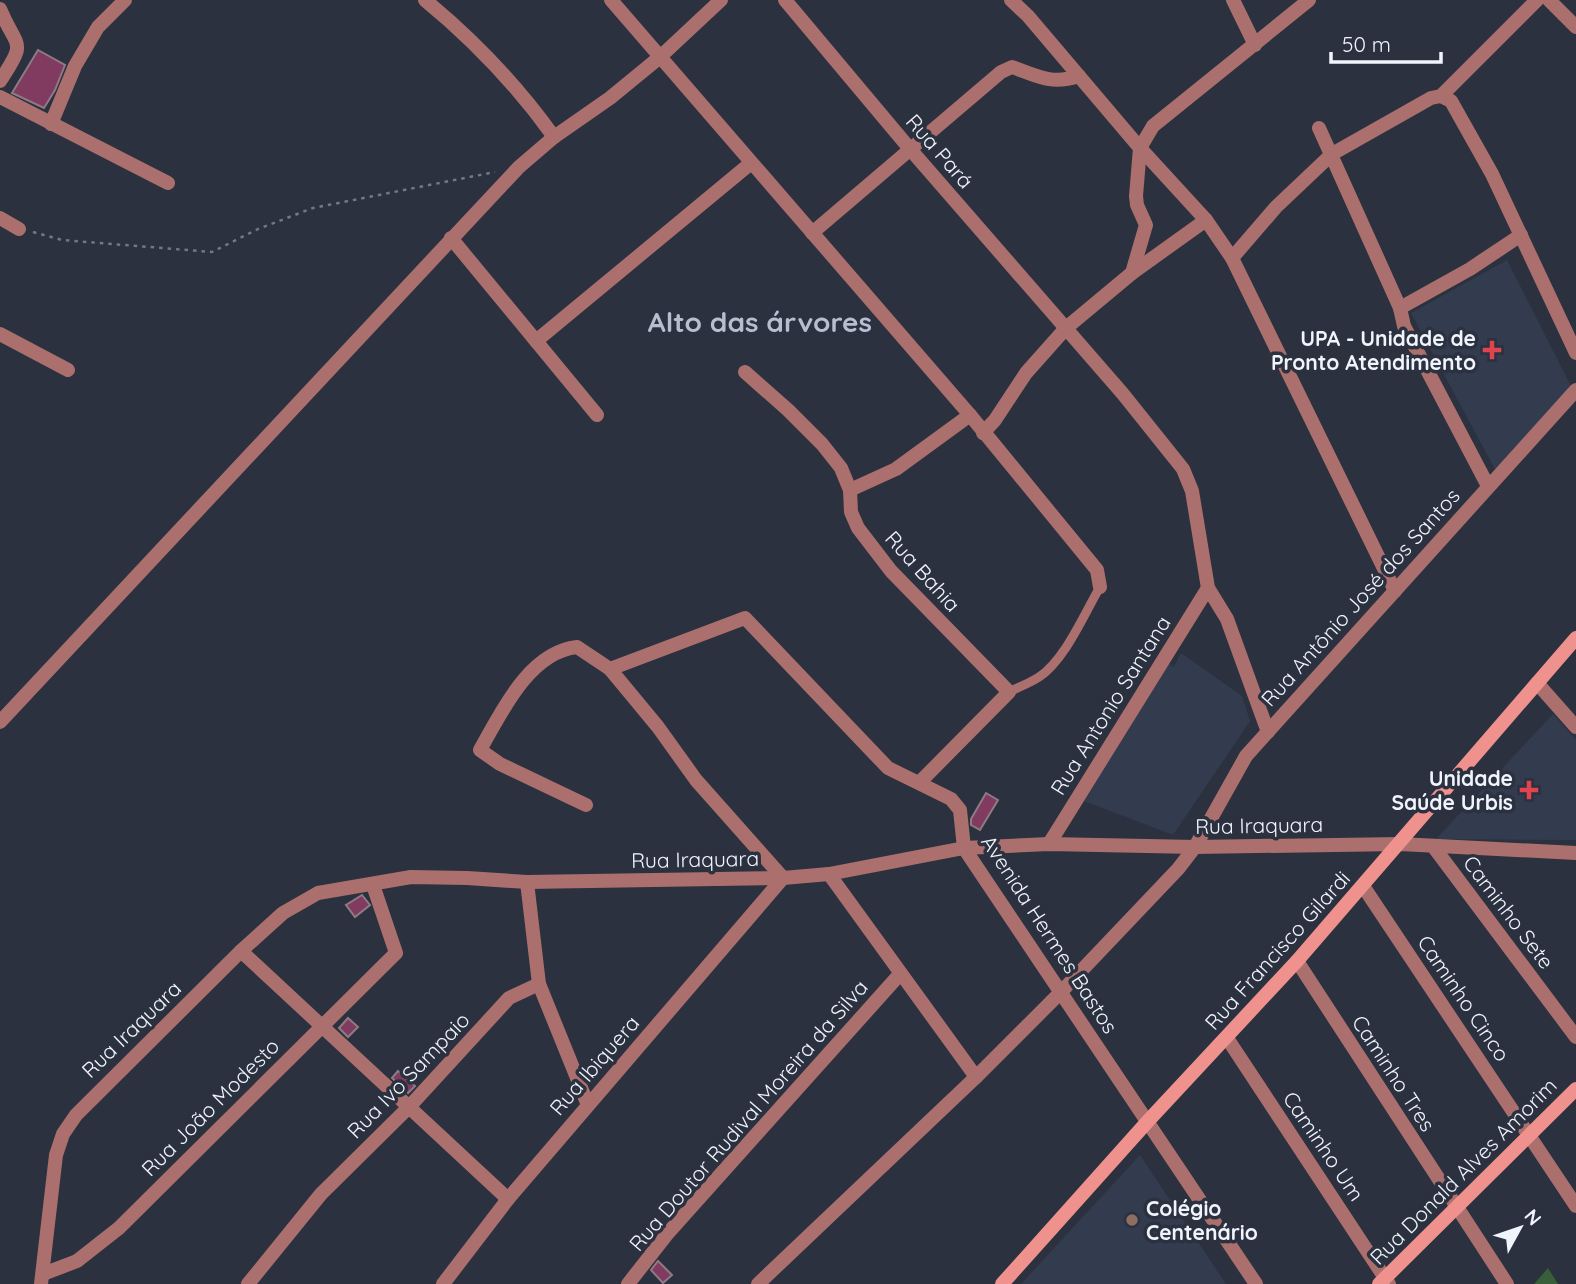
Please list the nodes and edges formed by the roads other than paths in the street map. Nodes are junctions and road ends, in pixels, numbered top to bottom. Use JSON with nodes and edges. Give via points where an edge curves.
{"nodes":[{"id":1,"x":125,"y":0,"type":"edge"},
{"id":2,"x":425,"y":0,"type":"edge"},
{"id":3,"x":611,"y":0,"type":"edge"},
{"id":4,"x":721,"y":0,"type":"edge"},
{"id":5,"x":785,"y":0,"type":"edge"},
{"id":6,"x":1011,"y":0,"type":"edge"},
{"id":7,"x":1033,"y":0,"type":"edge"},
{"id":8,"x":1233,"y":0,"type":"edge"},
{"id":9,"x":1309,"y":0,"type":"edge"},
{"id":10,"x":1536,"y":0,"type":"edge"},
{"id":11,"x":1549,"y":0,"type":"edge"},
{"id":12,"x":0,"y":9,"type":"edge"},
{"id":13,"x":1028,"y":16,"type":"junction"},
{"id":14,"x":1576,"y":27,"type":"edge"},
{"id":15,"x":1255,"y":45,"type":"junction"},
{"id":16,"x":660,"y":57,"type":"junction"},
{"id":17,"x":1079,"y":76,"type":"junction"},
{"id":18,"x":0,"y":81,"type":"edge"},
{"id":19,"x":1441,"y":96,"type":"junction"},
{"id":20,"x":0,"y":97,"type":"edge"},
{"id":21,"x":51,"y":124,"type":"junction"},
{"id":22,"x":1319,"y":128,"type":"dead end"},
{"id":23,"x":554,"y":137,"type":"junction"},
{"id":24,"x":1140,"y":148,"type":"junction"},
{"id":25,"x":910,"y":149,"type":"junction"},
{"id":26,"x":1332,"y":154,"type":"junction"},
{"id":27,"x":751,"y":163,"type":"junction"},
{"id":28,"x":168,"y":183,"type":"dead end"},
{"id":29,"x":0,"y":218,"type":"edge"},
{"id":30,"x":1206,"y":220,"type":"junction"},
{"id":31,"x":19,"y":229,"type":"road end"},
{"id":32,"x":812,"y":233,"type":"junction"},
{"id":33,"x":1521,"y":235,"type":"junction"},
{"id":34,"x":451,"y":238,"type":"junction"},
{"id":35,"x":1232,"y":258,"type":"junction"},
{"id":36,"x":1132,"y":273,"type":"junction"},
{"id":37,"x":1400,"y":308,"type":"junction"},
{"id":38,"x":1066,"y":328,"type":"junction"},
{"id":39,"x":0,"y":334,"type":"edge"},
{"id":40,"x":536,"y":341,"type":"junction"},
{"id":41,"x":1576,"y":353,"type":"edge"},
{"id":42,"x":68,"y":370,"type":"dead end"},
{"id":43,"x":745,"y":372,"type":"dead end"},
{"id":44,"x":1576,"y":390,"type":"edge"},
{"id":45,"x":597,"y":415,"type":"dead end"},
{"id":46,"x":970,"y":415,"type":"junction"},
{"id":47,"x":983,"y":433,"type":"junction"},
{"id":48,"x":1488,"y":486,"type":"junction"},
{"id":49,"x":850,"y":490,"type":"junction"},
{"id":50,"x":1100,"y":587,"type":"joint"},
{"id":51,"x":1208,"y":588,"type":"junction"},
{"id":52,"x":1395,"y":591,"type":"junction"},
{"id":53,"x":1576,"y":638,"type":"edge"},
{"id":54,"x":610,"y":669,"type":"junction"},
{"id":55,"x":1537,"y":682,"type":"junction"},
{"id":56,"x":1010,"y":692,"type":"junction"},
{"id":57,"x":0,"y":722,"type":"edge"},
{"id":58,"x":1576,"y":727,"type":"edge"},
{"id":59,"x":1268,"y":732,"type":"junction"},
{"id":60,"x":920,"y":782,"type":"junction"},
{"id":61,"x":586,"y":805,"type":"dead end"},
{"id":62,"x":1049,"y":844,"type":"junction"},
{"id":63,"x":1400,"y":844,"type":"junction"},
{"id":64,"x":1433,"y":846,"type":"junction"},
{"id":65,"x":1195,"y":847,"type":"junction"},
{"id":66,"x":964,"y":848,"type":"junction"},
{"id":67,"x":1576,"y":853,"type":"edge"},
{"id":68,"x":829,"y":874,"type":"junction"},
{"id":69,"x":783,"y":878,"type":"junction"},
{"id":70,"x":527,"y":882,"type":"junction"},
{"id":71,"x":373,"y":885,"type":"junction"},
{"id":72,"x":1363,"y":886,"type":"junction"},
{"id":73,"x":242,"y":951,"type":"junction"},
{"id":74,"x":1297,"y":961,"type":"junction"},
{"id":75,"x":900,"y":974,"type":"junction"},
{"id":76,"x":539,"y":984,"type":"junction"},
{"id":77,"x":1062,"y":991,"type":"junction"},
{"id":78,"x":322,"y":1026,"type":"junction"},
{"id":79,"x":1576,"y":1037,"type":"edge"},
{"id":80,"x":1227,"y":1038,"type":"junction"},
{"id":81,"x":976,"y":1077,"type":"junction"},
{"id":82,"x":1576,"y":1089,"type":"edge"},
{"id":83,"x":587,"y":1105,"type":"junction"},
{"id":84,"x":409,"y":1107,"type":"junction"},
{"id":85,"x":1148,"y":1121,"type":"junction"},
{"id":86,"x":1529,"y":1134,"type":"junction"},
{"id":87,"x":508,"y":1199,"type":"junction"},
{"id":88,"x":1576,"y":1206,"type":"edge"},
{"id":89,"x":1456,"y":1208,"type":"junction"},
{"id":90,"x":42,"y":1279,"type":"edge"},
{"id":91,"x":1385,"y":1282,"type":"edge"},
{"id":92,"x":248,"y":1284,"type":"edge"},
{"id":93,"x":443,"y":1284,"type":"edge"},
{"id":94,"x":628,"y":1284,"type":"edge"},
{"id":95,"x":758,"y":1284,"type":"edge"},
{"id":96,"x":1002,"y":1284,"type":"edge"},
{"id":97,"x":1256,"y":1284,"type":"edge"},
{"id":98,"x":1507,"y":1284,"type":"edge"}],
"edges":[{"from":1,"to":21,"type":"street","via":[[98,27],[75,66]]},
{"from":2,"to":23,"type":"street","via":[[493,61]]},
{"from":3,"to":16,"type":"street"},
{"from":4,"to":16,"type":"street"},
{"from":5,"to":25,"type":"street","name":"Rua Pará"},
{"from":6,"to":13,"type":"street"},
{"from":7,"to":13,"type":"street"},
{"from":8,"to":15,"type":"street"},
{"from":9,"to":15,"type":"street"},
{"from":10,"to":19,"type":"street"},
{"from":11,"to":14,"type":"street"},
{"from":12,"to":18,"type":"street","via":[[19,48]]},
{"from":13,"to":17,"type":"street"},
{"from":15,"to":24,"type":"street","via":[[1153,126]]},
{"from":16,"to":23,"type":"street"},
{"from":16,"to":27,"type":"street"},
{"from":17,"to":24,"type":"street"},
{"from":17,"to":25,"type":"street","via":[[1052,81],[1012,67]]},
{"from":19,"to":26,"type":"street"},
{"from":19,"to":33,"type":"street","via":[[1451,101]]},
{"from":20,"to":21,"type":"street"},
{"from":21,"to":28,"type":"street"},
{"from":22,"to":26,"type":"street"},
{"from":23,"to":34,"type":"street"},
{"from":24,"to":30,"type":"street"},
{"from":24,"to":36,"type":"street","via":[[1136,196],[1146,225]]},
{"from":25,"to":32,"type":"street"},
{"from":25,"to":38,"type":"street","name":"Rua Pará"},
{"from":26,"to":35,"type":"street","via":[[1276,207]]},
{"from":26,"to":37,"type":"street"},
{"from":27,"to":32,"type":"street"},
{"from":27,"to":40,"type":"street"},
{"from":29,"to":31,"type":"street"},
{"from":30,"to":35,"type":"street"},
{"from":30,"to":36,"type":"street"},
{"from":32,"to":46,"type":"street"},
{"from":33,"to":37,"type":"street"},
{"from":33,"to":41,"type":"street"},
{"from":34,"to":40,"type":"street"},
{"from":34,"to":57,"type":"street"},
{"from":35,"to":52,"type":"street"},
{"from":36,"to":38,"type":"street"},
{"from":37,"to":48,"type":"street","via":[[1404,326]]},
{"from":38,"to":47,"type":"street"},
{"from":38,"to":51,"type":"street","name":"Rua Pará","via":[[1183,469],[1192,491]]},
{"from":39,"to":42,"type":"street"},
{"from":40,"to":45,"type":"street"},
{"from":43,"to":49,"type":"street","name":"Rua Bahia","via":[[822,444],[841,468]]},
{"from":44,"to":48,"type":"street","name":"Rua Antônio José dos Santos"},
{"from":46,"to":47,"type":"street"},
{"from":46,"to":49,"type":"street","via":[[903,466]]},
{"from":47,"to":50,"type":"street","via":[[1091,562]]},
{"from":48,"to":52,"type":"street","name":"Rua Antônio José dos Santos"},
{"from":49,"to":56,"type":"street","name":"Rua Bahia","via":[[851,512],[872,549]]},
{"from":50,"to":56,"type":"lane","via":[[1048,669]]},
{"from":51,"to":59,"type":"street","via":[[1227,619]]},
{"from":51,"to":62,"type":"street","name":"Rua Antonio Santana"},
{"from":52,"to":59,"type":"street","name":"Rua Antônio José dos Santos"},
{"from":53,"to":55,"type":"street","name":"Rua Francisco Gilardi"},
{"from":54,"to":60,"type":"street","name":"Avenida Hermes Bastos","via":[[745,618],[888,768]]},
{"from":54,"to":61,"type":"street","via":[[577,647],[564,648],[533,670],[510,696],[480,750]]},
{"from":54,"to":69,"type":"street","via":[[696,780]]},
{"from":55,"to":58,"type":"street"},
{"from":55,"to":63,"type":"street","name":"Rua Francisco Gilardi"},
{"from":56,"to":60,"type":"street"},
{"from":59,"to":65,"type":"street","name":"Rua Antônio José dos Santos","via":[[1246,756]]},
{"from":60,"to":66,"type":"street","name":"Avenida Hermes Bastos","via":[[951,799],[960,810]]},
{"from":62,"to":65,"type":"street","name":"Rua Iraquara"},
{"from":62,"to":66,"type":"street","name":"Rua Iraquara"},
{"from":63,"to":64,"type":"street","name":"Rua Iraquara"},
{"from":63,"to":65,"type":"street","name":"Rua Iraquara"},
{"from":63,"to":72,"type":"street","name":"Rua Francisco Gilardi"},
{"from":64,"to":67,"type":"street","name":"Rua Iraquara"},
{"from":64,"to":79,"type":"street","name":"Caminho Sete"},
{"from":65,"to":77,"type":"street","name":"Rua Antônio José dos Santos"},
{"from":66,"to":68,"type":"street","name":"Rua Iraquara"},
{"from":66,"to":77,"type":"street","name":"Avenida Hermes Bastos"},
{"from":68,"to":69,"type":"street","name":"Rua Iraquara"},
{"from":68,"to":75,"type":"street"},
{"from":69,"to":70,"type":"street","name":"Rua Iraquara"},
{"from":69,"to":83,"type":"street","name":"Rua Ibiquera"},
{"from":70,"to":71,"type":"street","name":"Rua Iraquara","via":[[411,877]]},
{"from":70,"to":76,"type":"street"},
{"from":71,"to":73,"type":"street","name":"Rua Iraquara","via":[[318,893],[302,901]]},
{"from":71,"to":78,"type":"street","name":"Rua João Modesto","via":[[396,953]]},
{"from":72,"to":74,"type":"street","name":"Rua Francisco Gilardi"},
{"from":72,"to":86,"type":"street","name":"Caminho Cinco"},
{"from":73,"to":78,"type":"street"},
{"from":73,"to":90,"type":"street","name":"Rua Iraquara","via":[[83,1105],[63,1134],[56,1155]]},
{"from":74,"to":80,"type":"street","name":"Rua Francisco Gilardi"},
{"from":74,"to":89,"type":"street","name":"Caminho Tres"},
{"from":75,"to":81,"type":"street"},
{"from":75,"to":94,"type":"street","name":"Rua Doutor Rudival Moreira da Silva","via":[[668,1233]]},
{"from":76,"to":83,"type":"street"},
{"from":76,"to":84,"type":"street","name":"Rua Ivo Sampaio","via":[[509,998]]},
{"from":77,"to":81,"type":"street","name":"Rua Antônio José dos Santos"},
{"from":77,"to":85,"type":"street","name":"Avenida Hermes Bastos"},
{"from":78,"to":84,"type":"street"},
{"from":78,"to":90,"type":"street","name":"Rua João Modesto","via":[[101,1245]]},
{"from":80,"to":85,"type":"street","name":"Rua Francisco Gilardi"},
{"from":80,"to":91,"type":"street","name":"Caminho Um"},
{"from":81,"to":95,"type":"street","name":"Rua Antônio José dos Santos"},
{"from":82,"to":86,"type":"street","name":"Rua Donald Alves Amorim"},
{"from":83,"to":87,"type":"street","name":"Rua Ibiquera"},
{"from":84,"to":87,"type":"street"},
{"from":84,"to":92,"type":"street","name":"Rua Ivo Sampaio","via":[[321,1194]]},
{"from":85,"to":96,"type":"street","name":"Rua Francisco Gilardi"},
{"from":85,"to":97,"type":"street","name":"Avenida Hermes Bastos"},
{"from":86,"to":88,"type":"street","name":"Caminho Cinco"},
{"from":86,"to":89,"type":"street","name":"Rua Donald Alves Amorim"},
{"from":87,"to":93,"type":"street","name":"Rua Ibiquera"},
{"from":89,"to":91,"type":"street","name":"Rua Donald Alves Amorim"},
{"from":89,"to":98,"type":"street","name":"Caminho Tres"}]}
